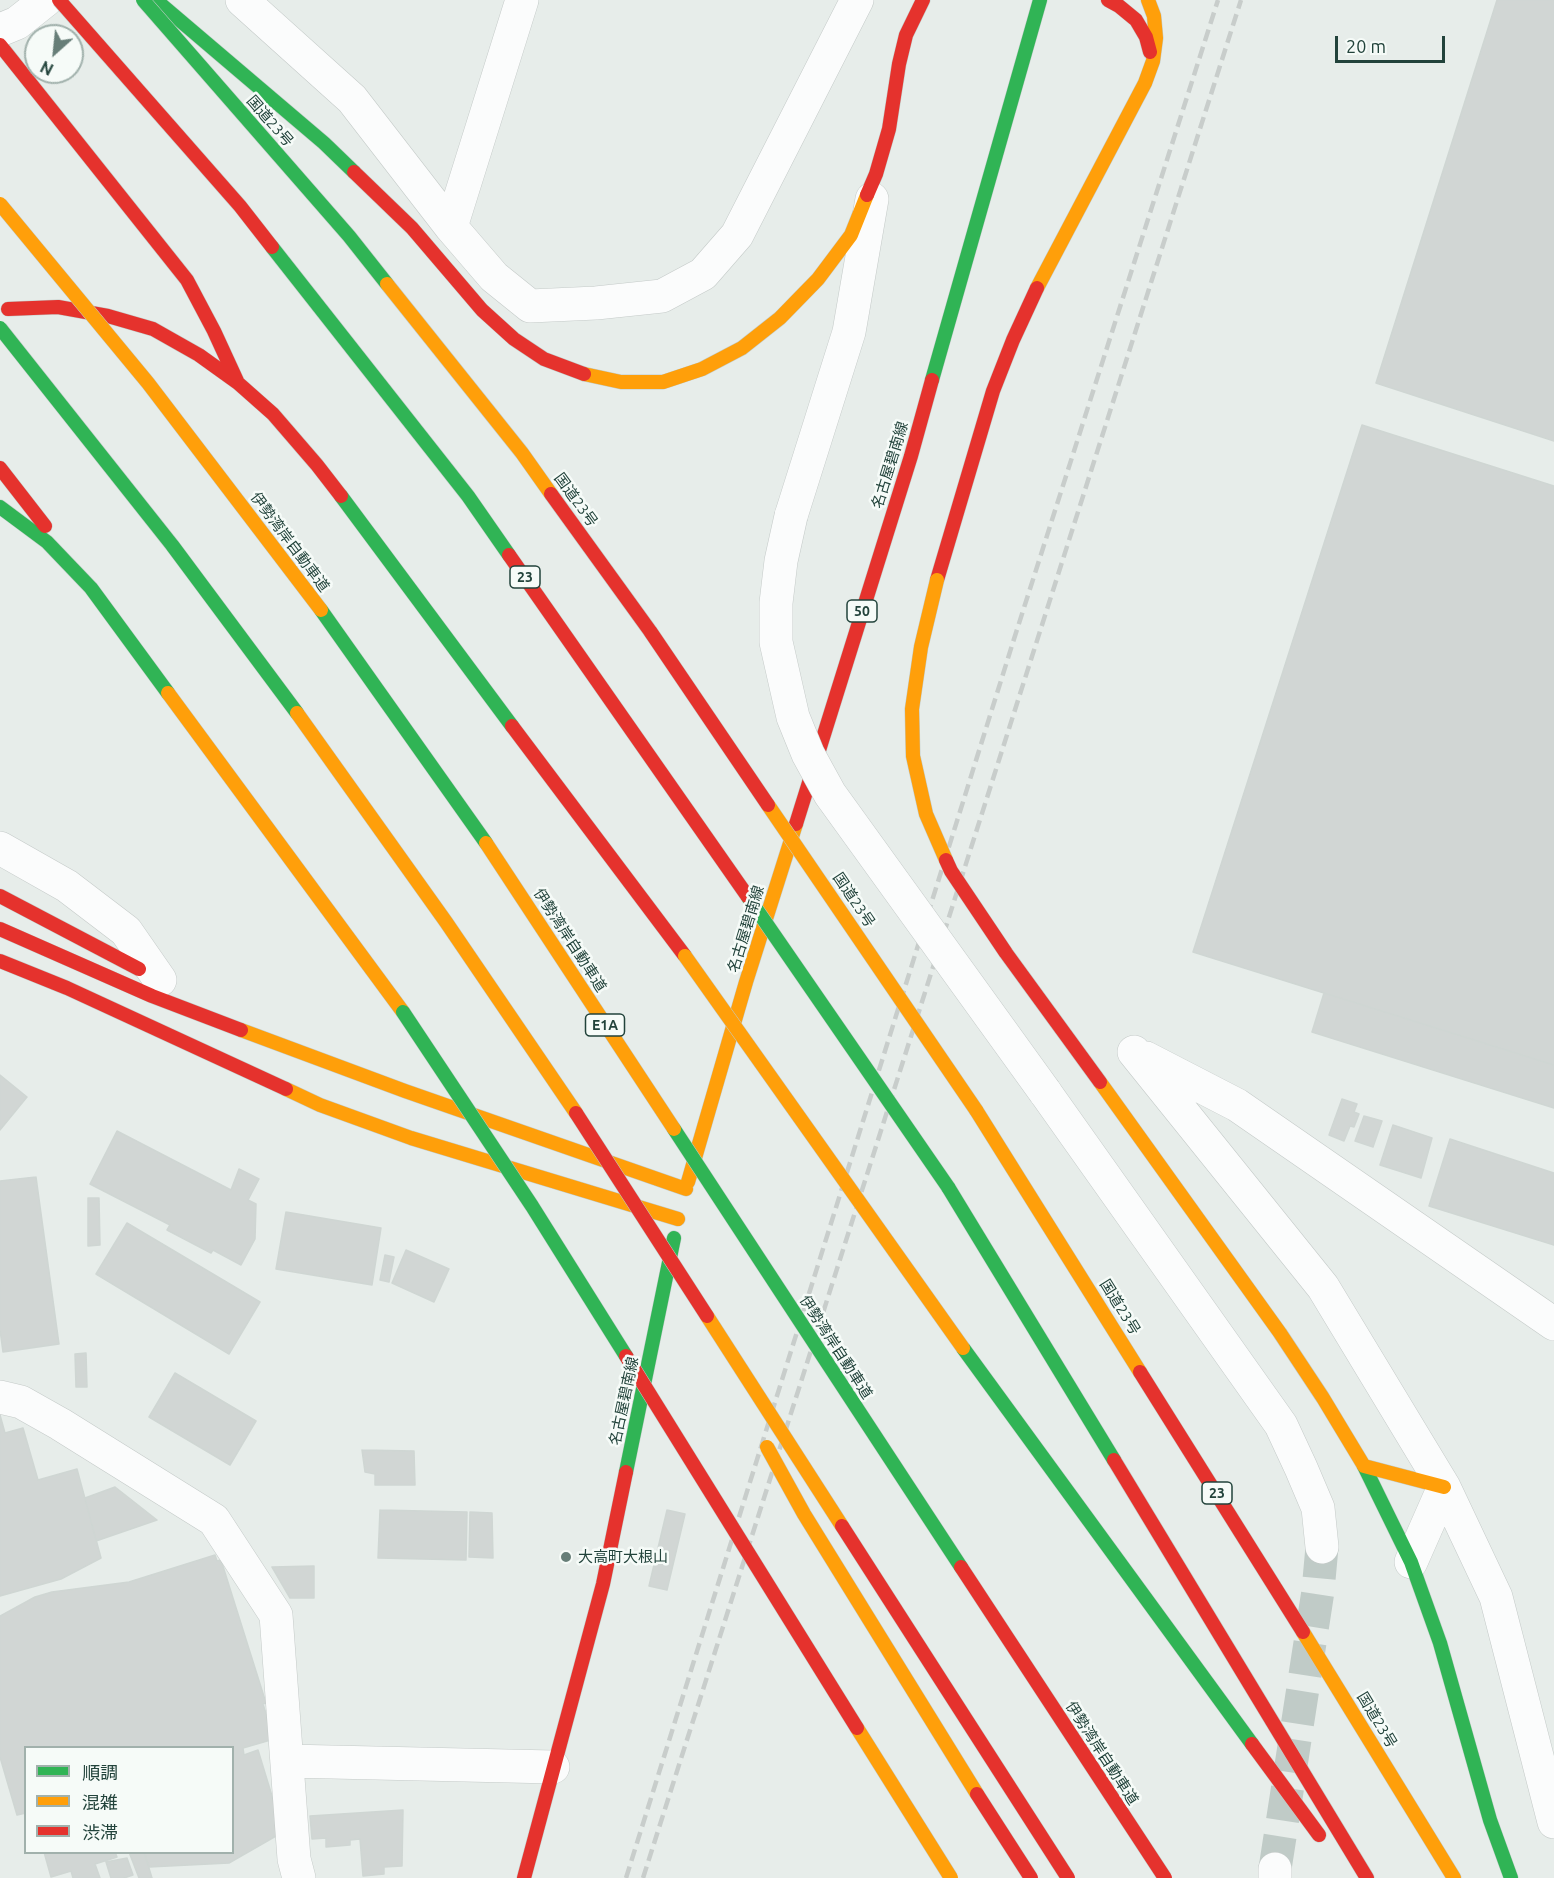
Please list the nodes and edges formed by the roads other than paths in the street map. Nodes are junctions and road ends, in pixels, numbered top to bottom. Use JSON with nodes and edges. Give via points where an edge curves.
{"nodes":[{"id":1,"x":46,"y":0,"type":"edge"},
{"id":2,"x":59,"y":0,"type":"edge"},
{"id":3,"x":143,"y":0,"type":"edge"},
{"id":4,"x":156,"y":0,"type":"edge"},
{"id":5,"x":242,"y":0,"type":"edge"},
{"id":6,"x":522,"y":0,"type":"edge"},
{"id":7,"x":857,"y":0,"type":"edge"},
{"id":8,"x":923,"y":0,"type":"edge"},
{"id":9,"x":1040,"y":0,"type":"edge"},
{"id":10,"x":1107,"y":0,"type":"edge"},
{"id":11,"x":1148,"y":0,"type":"edge"},
{"id":12,"x":903,"y":10,"type":"dead end"},
{"id":13,"x":0,"y":30,"type":"edge"},
{"id":14,"x":0,"y":45,"type":"edge"},
{"id":15,"x":1153,"y":61,"type":"junction"},
{"id":16,"x":899,"y":64,"type":"junction"},
{"id":17,"x":876,"y":174,"type":"junction"},
{"id":18,"x":0,"y":204,"type":"edge"},
{"id":19,"x":451,"y":227,"type":"junction"},
{"id":20,"x":8,"y":309,"type":"dead end"},
{"id":21,"x":0,"y":328,"type":"edge"},
{"id":22,"x":238,"y":382,"type":"junction"},
{"id":23,"x":0,"y":468,"type":"edge"},
{"id":24,"x":0,"y":507,"type":"edge"},
{"id":25,"x":91,"y":588,"type":"junction"},
{"id":26,"x":0,"y":848,"type":"edge"},
{"id":27,"x":0,"y":896,"type":"edge"},
{"id":28,"x":0,"y":929,"type":"edge"},
{"id":29,"x":0,"y":961,"type":"edge"},
{"id":30,"x":165,"y":982,"type":"joint"},
{"id":31,"x":190,"y":996,"type":"dead end"},
{"id":32,"x":280,"y":1045,"type":"junction"},
{"id":33,"x":588,"y":1131,"type":"junction"},
{"id":34,"x":682,"y":1204,"type":"junction"},
{"id":35,"x":1554,"y":1324,"type":"edge"},
{"id":36,"x":705,"y":1338,"type":"dead end"},
{"id":37,"x":0,"y":1397,"type":"edge"},
{"id":38,"x":758,"y":1431,"type":"dead end"},
{"id":39,"x":1364,"y":1466,"type":"junction"},
{"id":40,"x":1444,"y":1487,"type":"junction"},
{"id":41,"x":942,"y":1540,"type":"junction"},
{"id":42,"x":1322,"y":1547,"type":"tunnel mouth"},
{"id":43,"x":1411,"y":1562,"type":"junction"},
{"id":44,"x":286,"y":1761,"type":"junction"},
{"id":45,"x":553,"y":1767,"type":"junction"},
{"id":46,"x":1554,"y":1822,"type":"edge"},
{"id":47,"x":1330,"y":1851,"type":"dead end"},
{"id":48,"x":299,"y":1878,"type":"edge"},
{"id":49,"x":524,"y":1878,"type":"edge"},
{"id":50,"x":951,"y":1878,"type":"edge"},
{"id":51,"x":1031,"y":1878,"type":"edge"},
{"id":52,"x":1068,"y":1878,"type":"edge"},
{"id":53,"x":1165,"y":1878,"type":"edge"},
{"id":54,"x":1181,"y":1878,"type":"edge"},
{"id":55,"x":1367,"y":1878,"type":"edge"},
{"id":56,"x":1454,"y":1878,"type":"edge"},
{"id":57,"x":1511,"y":1878,"type":"edge"}],
"edges":[{"from":1,"to":13,"type":"street","via":[[17,23]]},
{"from":2,"to":55,"type":"main road","number":"23","bridge":true,"via":[[240,206],[468,496],[595,676],[948,1187]]},
{"from":3,"to":56,"type":"main road","name":"国道23号","number":"23","bridge":true,"via":[[349,236],[522,453],[650,631],[976,1110]]},
{"from":4,"to":17,"type":"main road","via":[[324,143],[412,228],[482,310],[514,339],[544,359],[582,374],[621,382],[663,382],[702,369],[742,348],[818,279],[851,235]]},
{"from":5,"to":19,"type":"street","via":[[352,99]]},
{"from":6,"to":19,"type":"street"},
{"from":7,"to":19,"type":"street","via":[[737,235],[703,274],[662,296],[530,306],[494,278]]},
{"from":8,"to":16,"type":"main road","via":[[906,35]]},
{"from":9,"to":34,"type":"main road","name":"名古屋碧南線","number":"50","via":[[911,456],[750,970]]},
{"from":10,"to":15,"type":"main road","via":[[1136,20]]},
{"from":11,"to":15,"type":"main road","via":[[1156,38]]},
{"from":12,"to":16,"type":"main road"},
{"from":14,"to":22,"type":"main road","via":[[187,280]]},
{"from":15,"to":39,"type":"main road","bridge":true,"via":[[1037,288],[993,392],[921,647],[912,709],[913,756],[926,814],[951,871],[1280,1333]]},
{"from":16,"to":17,"type":"main road"},
{"from":17,"to":42,"type":"street","bridge":true,"via":[[849,332],[791,516],[781,561],[776,642],[793,717],[830,794],[1281,1425],[1317,1508]]},
{"from":18,"to":41,"type":"main road","name":"伊勢湾岸自動車道","number":"E1A","bridge":true,"via":[[148,383],[297,577],[487,844]]},
{"from":20,"to":22,"type":"main road","via":[[58,307],[153,329]]},
{"from":21,"to":33,"type":"main road","bridge":true,"via":[[172,546],[321,745]]},
{"from":22,"to":47,"type":"main road","bridge":true,"via":[[273,414],[316,465],[684,956],[963,1348]]},
{"from":23,"to":25,"type":"main road"},
{"from":24,"to":25,"type":"main road","via":[[47,542]]},
{"from":25,"to":50,"type":"main road","bridge":true,"via":[[403,1012],[532,1206]]},
{"from":26,"to":30,"type":"street","via":[[68,886],[126,931]]},
{"from":27,"to":30,"type":"main road"},
{"from":28,"to":32,"type":"main road","via":[[152,996]]},
{"from":29,"to":34,"type":"main road","via":[[320,1105],[411,1138]]},
{"from":31,"to":32,"type":"main road"},
{"from":32,"to":34,"type":"main road","via":[[405,1091]]},
{"from":33,"to":36,"type":"main road","bridge":true},
{"from":33,"to":52,"type":"main road","bridge":true},
{"from":34,"to":45,"type":"main road","name":"名古屋碧南線","number":"50","via":[[603,1584]]},
{"from":35,"to":40,"type":"street","via":[[1236,1106],[1134,1052],[1323,1287]]},
{"from":37,"to":44,"type":"street","via":[[21,1402],[60,1424],[214,1520],[276,1615]]},
{"from":38,"to":51,"type":"main road","bridge":true,"via":[[804,1514]]},
{"from":39,"to":40,"type":"main road"},
{"from":39,"to":43,"type":"main road"},
{"from":40,"to":43,"type":"street"},
{"from":40,"to":46,"type":"street","via":[[1496,1597]]},
{"from":41,"to":53,"type":"main road","name":"伊勢湾岸自動車道","number":"E1A","bridge":true},
{"from":41,"to":54,"type":"main road","bridge":true},
{"from":43,"to":57,"type":"main road","via":[[1440,1643],[1490,1820]]},
{"from":44,"to":45,"type":"street"},
{"from":44,"to":48,"type":"street"},
{"from":45,"to":49,"type":"main road","name":"名古屋碧南線","number":"50"}]}
